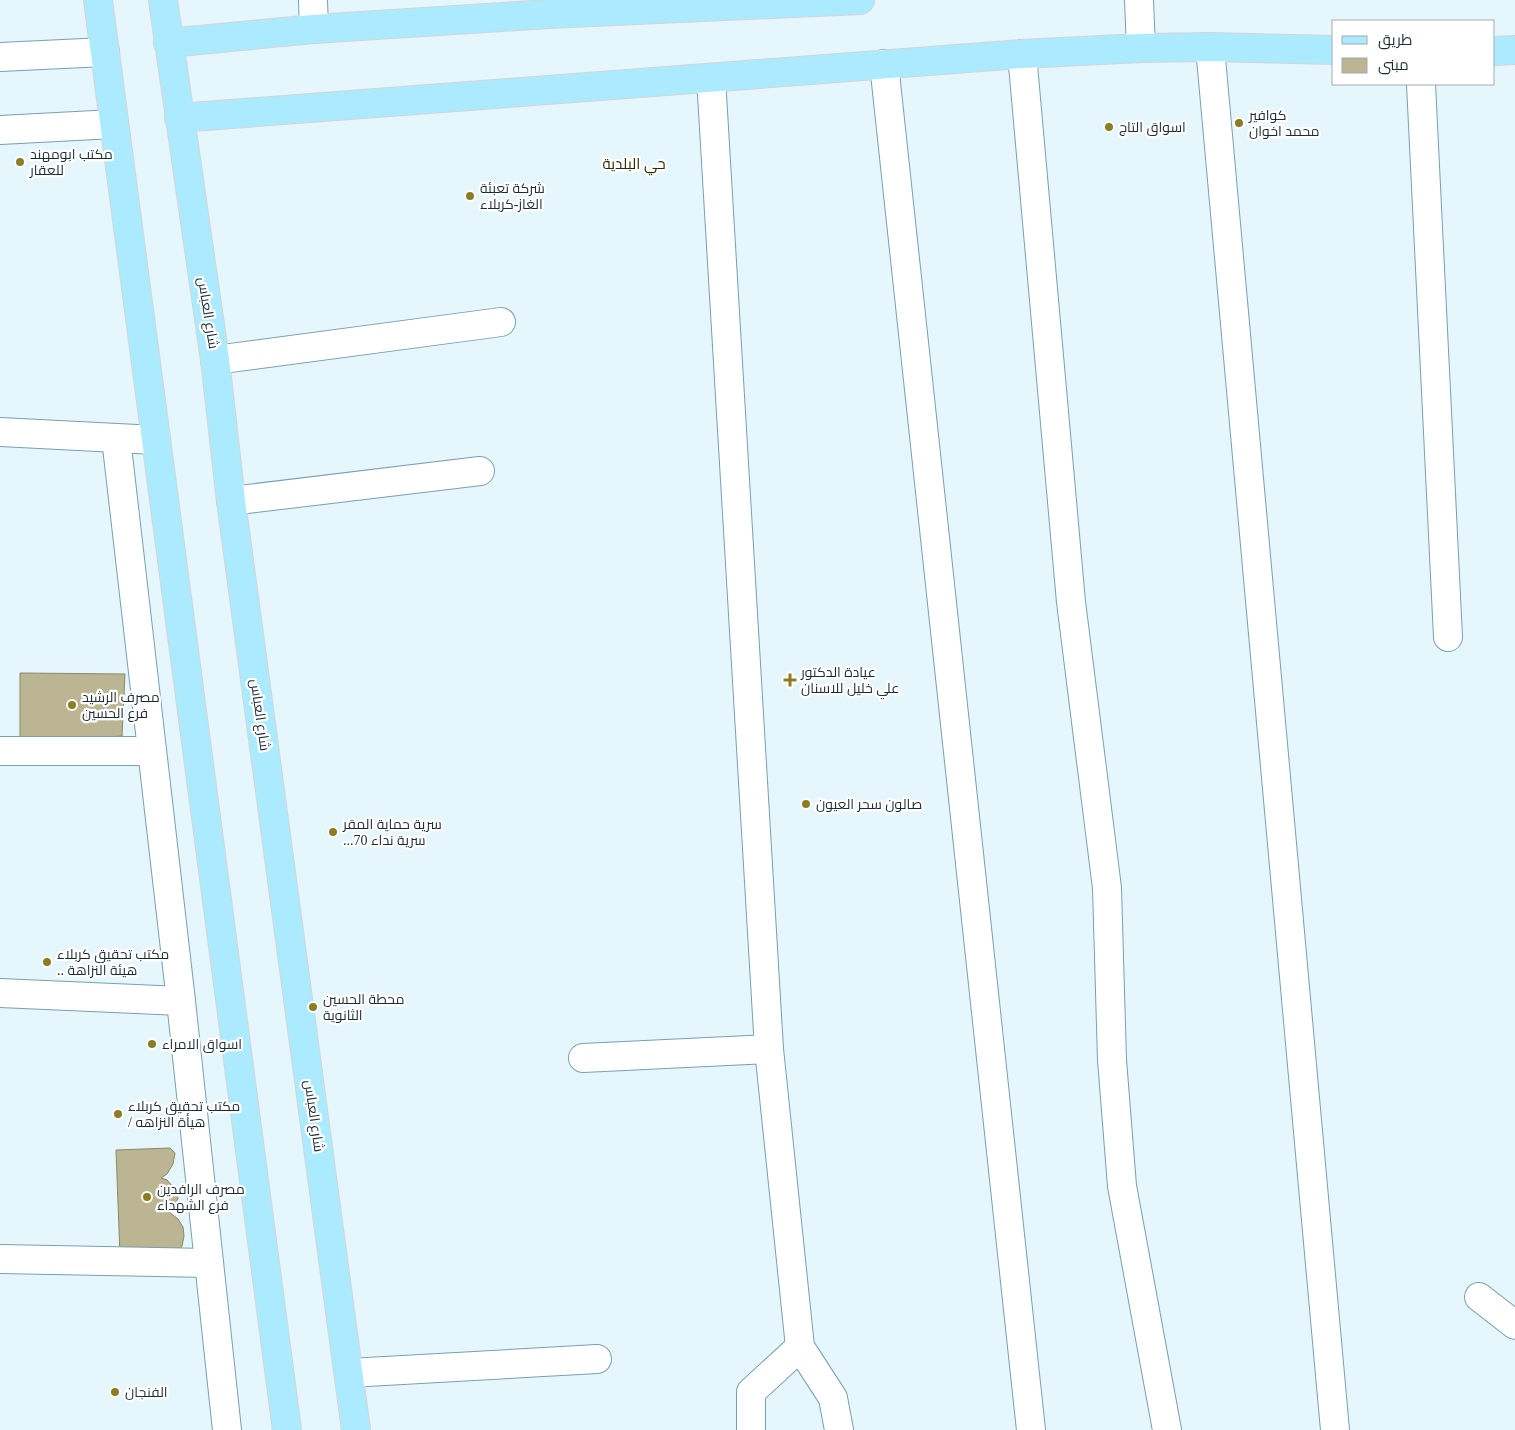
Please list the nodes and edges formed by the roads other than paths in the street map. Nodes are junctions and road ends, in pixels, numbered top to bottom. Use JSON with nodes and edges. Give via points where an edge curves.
{"nodes":[{"id":1,"x":98,"y":0,"type":"edge"},
{"id":2,"x":163,"y":0,"type":"edge"},
{"id":3,"x":313,"y":0,"type":"edge"},
{"id":4,"x":860,"y":0,"type":"edge"},
{"id":5,"x":1140,"y":0,"type":"edge"},
{"id":6,"x":548,"y":7,"type":"edge"},
{"id":7,"x":314,"y":29,"type":"junction"},
{"id":8,"x":168,"y":43,"type":"junction"},
{"id":9,"x":1210,"y":47,"type":"junction"},
{"id":10,"x":1141,"y":48,"type":"junction"},
{"id":11,"x":1332,"y":50,"type":"edge"},
{"id":12,"x":1515,"y":50,"type":"edge"},
{"id":13,"x":1495,"y":51,"type":"edge"},
{"id":14,"x":105,"y":52,"type":"junction"},
{"id":15,"x":1022,"y":54,"type":"junction"},
{"id":16,"x":0,"y":57,"type":"edge"},
{"id":17,"x":884,"y":64,"type":"junction"},
{"id":18,"x":711,"y":78,"type":"junction"},
{"id":19,"x":1422,"y":85,"type":"edge"},
{"id":20,"x":179,"y":118,"type":"junction"},
{"id":21,"x":114,"y":124,"type":"junction"},
{"id":22,"x":0,"y":130,"type":"edge"},
{"id":23,"x":501,"y":322,"type":"dead end"},
{"id":24,"x":215,"y":360,"type":"junction"},
{"id":25,"x":0,"y":432,"type":"edge"},
{"id":26,"x":116,"y":438,"type":"junction"},
{"id":27,"x":156,"y":440,"type":"junction"},
{"id":28,"x":480,"y":471,"type":"dead end"},
{"id":29,"x":231,"y":501,"type":"junction"},
{"id":30,"x":1448,"y":636,"type":"dead end"},
{"id":31,"x":152,"y":751,"type":"junction"},
{"id":32,"x":0,"y":752,"type":"edge"},
{"id":33,"x":0,"y":993,"type":"edge"},
{"id":34,"x":180,"y":1001,"type":"junction"},
{"id":35,"x":770,"y":1049,"type":"junction"},
{"id":36,"x":583,"y":1058,"type":"dead end"},
{"id":37,"x":0,"y":1259,"type":"edge"},
{"id":38,"x":209,"y":1263,"type":"junction"},
{"id":39,"x":1479,"y":1297,"type":"dead end"},
{"id":40,"x":1515,"y":1325,"type":"edge"},
{"id":41,"x":800,"y":1347,"type":"junction"},
{"id":42,"x":597,"y":1359,"type":"dead end"},
{"id":43,"x":348,"y":1374,"type":"junction"},
{"id":44,"x":227,"y":1430,"type":"edge"},
{"id":45,"x":282,"y":1430,"type":"edge"},
{"id":46,"x":287,"y":1430,"type":"edge"},
{"id":47,"x":356,"y":1430,"type":"edge"},
{"id":48,"x":751,"y":1430,"type":"edge"},
{"id":49,"x":838,"y":1430,"type":"edge"},
{"id":50,"x":1031,"y":1430,"type":"edge"},
{"id":51,"x":1167,"y":1430,"type":"edge"},
{"id":52,"x":1335,"y":1430,"type":"edge"}],
"edges":[{"from":1,"to":14,"type":"main road"},
{"from":2,"to":8,"type":"main road","name":"شارع العباس"},
{"from":3,"to":7,"type":"street"},
{"from":4,"to":6,"type":"main road"},
{"from":5,"to":10,"type":"street"},
{"from":6,"to":7,"type":"main road"},
{"from":7,"to":8,"type":"main road"},
{"from":8,"to":20,"type":"main road","name":"شارع العباس"},
{"from":9,"to":10,"type":"main road"},
{"from":9,"to":11,"type":"main road"},
{"from":9,"to":52,"type":"street"},
{"from":10,"to":15,"type":"main road"},
{"from":12,"to":13,"type":"main road"},
{"from":14,"to":16,"type":"street"},
{"from":14,"to":21,"type":"main road"},
{"from":15,"to":17,"type":"main road"},
{"from":15,"to":51,"type":"street","via":[[1071,602],[1106,888],[1112,1060],[1122,1186]]},
{"from":17,"to":18,"type":"main road"},
{"from":17,"to":50,"type":"street"},
{"from":18,"to":20,"type":"main road"},
{"from":18,"to":35,"type":"street"},
{"from":19,"to":30,"type":"street"},
{"from":20,"to":24,"type":"main road","name":"شارع العباس"},
{"from":21,"to":22,"type":"street"},
{"from":21,"to":27,"type":"main road"},
{"from":23,"to":24,"type":"street"},
{"from":24,"to":29,"type":"main road","name":"شارع العباس"},
{"from":25,"to":26,"type":"street"},
{"from":26,"to":27,"type":"street"},
{"from":26,"to":31,"type":"street"},
{"from":27,"to":46,"type":"main road"},
{"from":28,"to":29,"type":"street"},
{"from":29,"to":43,"type":"main road","name":"شارع العباس"},
{"from":31,"to":32,"type":"street"},
{"from":31,"to":34,"type":"street"},
{"from":33,"to":34,"type":"street"},
{"from":34,"to":38,"type":"street"},
{"from":35,"to":36,"type":"street"},
{"from":35,"to":41,"type":"street"},
{"from":37,"to":38,"type":"street"},
{"from":38,"to":44,"type":"street"},
{"from":39,"to":40,"type":"street"},
{"from":41,"to":48,"type":"street","via":[[751,1392]]},
{"from":41,"to":49,"type":"street","via":[[833,1398]]},
{"from":42,"to":43,"type":"street"},
{"from":43,"to":47,"type":"main road","name":"شارع العباس"},
{"from":45,"to":46,"type":"street"}]}
